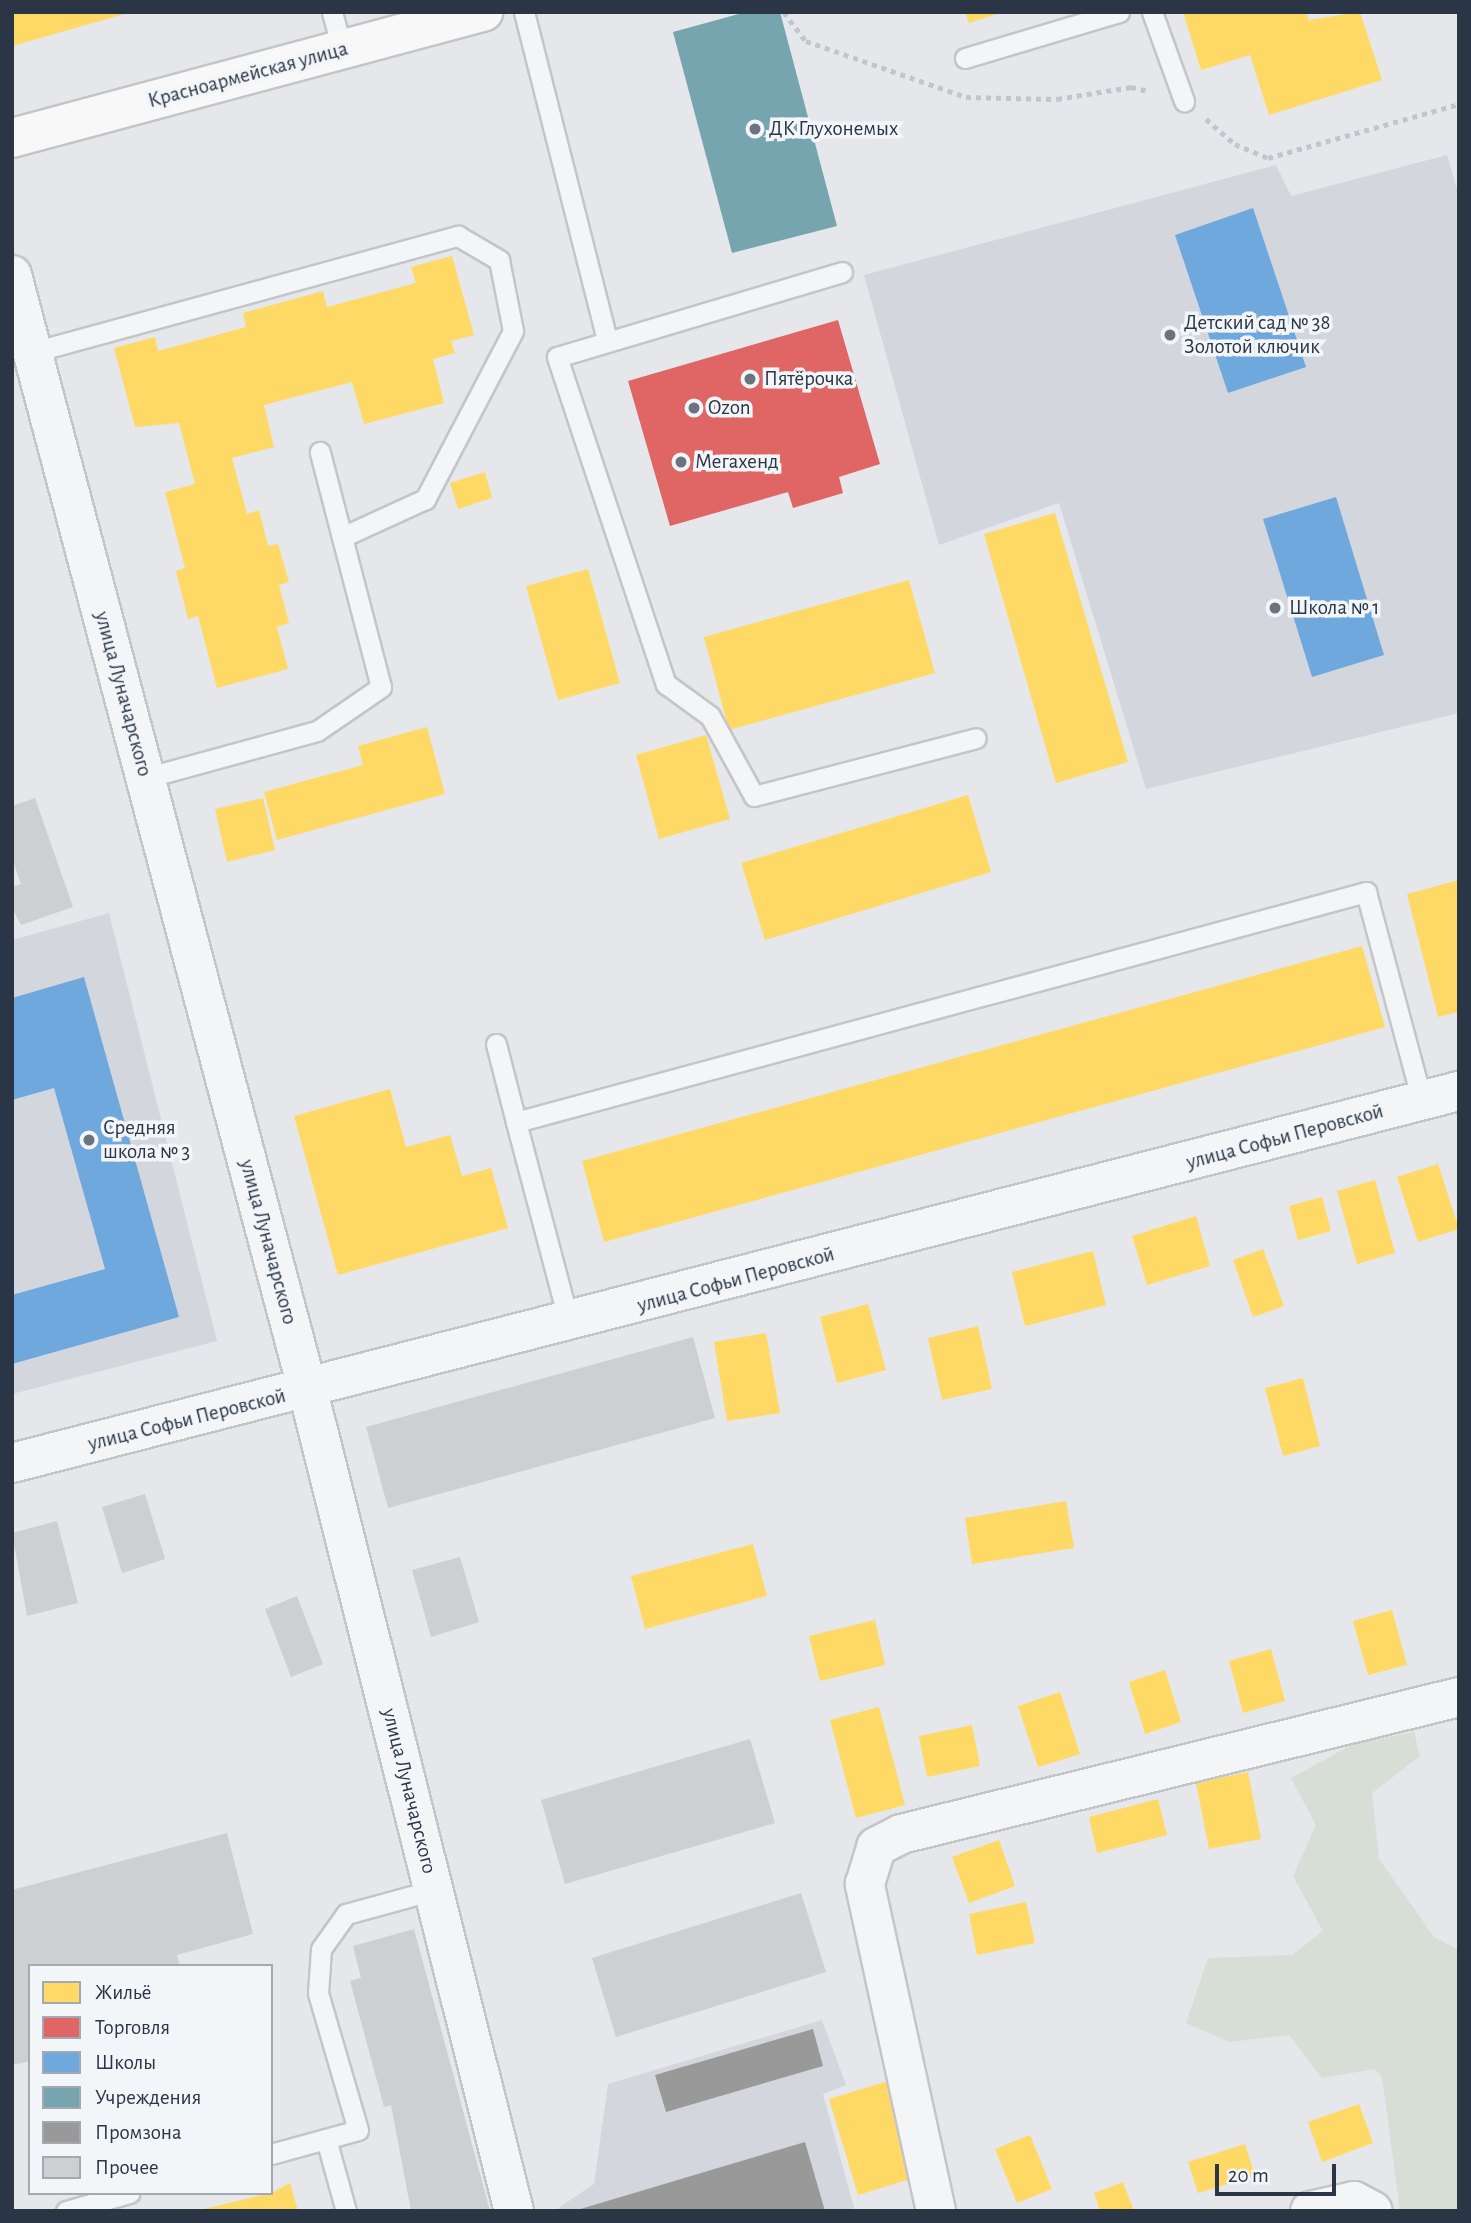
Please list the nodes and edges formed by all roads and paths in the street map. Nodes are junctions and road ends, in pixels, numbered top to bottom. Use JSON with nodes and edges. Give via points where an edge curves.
{"nodes":[{"id":1,"x":332,"y":12,"type":"edge"},
{"id":2,"x":483,"y":12,"type":"edge"},
{"id":3,"x":524,"y":12,"type":"edge"},
{"id":4,"x":784,"y":12,"type":"edge"},
{"id":5,"x":1119,"y":12,"type":"edge"},
{"id":6,"x":1152,"y":12,"type":"edge"},
{"id":7,"x":342,"y":50,"type":"junction"},
{"id":8,"x":965,"y":58,"type":"dead end"},
{"id":9,"x":1184,"y":100,"type":"junction"},
{"id":10,"x":1459,"y":104,"type":"edge"},
{"id":11,"x":12,"y":138,"type":"edge"},
{"id":12,"x":842,"y":272,"type":"dead end"},
{"id":13,"x":12,"y":275,"type":"edge"},
{"id":14,"x":607,"y":340,"type":"junction"},
{"id":15,"x":33,"y":352,"type":"junction"},
{"id":16,"x":320,"y":452,"type":"dead end"},
{"id":17,"x":342,"y":537,"type":"junction"},
{"id":18,"x":976,"y":738,"type":"dead end"},
{"id":19,"x":145,"y":778,"type":"junction"},
{"id":20,"x":496,"y":1044,"type":"dead end"},
{"id":21,"x":1459,"y":1091,"type":"edge"},
{"id":22,"x":1422,"y":1101,"type":"junction"},
{"id":23,"x":516,"y":1122,"type":"junction"},
{"id":24,"x":569,"y":1323,"type":"junction"},
{"id":25,"x":309,"y":1391,"type":"junction"},
{"id":26,"x":12,"y":1463,"type":"edge"},
{"id":27,"x":1459,"y":1697,"type":"edge"},
{"id":28,"x":434,"y":1891,"type":"junction"},
{"id":29,"x":326,"y":2139,"type":"junction"},
{"id":30,"x":273,"y":2153,"type":"edge"},
{"id":31,"x":122,"y":2195,"type":"edge"},
{"id":32,"x":66,"y":2211,"type":"edge"},
{"id":33,"x":346,"y":2211,"type":"edge"},
{"id":34,"x":514,"y":2211,"type":"edge"},
{"id":35,"x":936,"y":2211,"type":"edge"},
{"id":36,"x":1310,"y":2211,"type":"edge"},
{"id":37,"x":1373,"y":2211,"type":"edge"}],
"edges":[{"from":1,"to":7,"type":"lane"},
{"from":2,"to":7,"type":"main road","name":"Красноармейская улица"},
{"from":3,"to":14,"type":"lane"},
{"from":4,"to":9,"type":"path","via":[[806,41],[966,97],[1057,99],[1130,87]]},
{"from":5,"to":8,"type":"lane"},
{"from":6,"to":9,"type":"lane"},
{"from":7,"to":11,"type":"main road","name":"Красноармейская улица"},
{"from":9,"to":10,"type":"path","via":[[1235,144],[1268,158]]},
{"from":12,"to":14,"type":"lane"},
{"from":13,"to":15,"type":"street","name":"улица Луначарского"},
{"from":14,"to":18,"type":"lane","via":[[557,357],[570,400],[666,684],[710,716],[754,796]]},
{"from":15,"to":17,"type":"lane","via":[[458,236],[489,254],[499,260],[513,331],[425,499]]},
{"from":15,"to":19,"type":"street","name":"улица Луначарского"},
{"from":16,"to":17,"type":"lane"},
{"from":17,"to":19,"type":"lane","via":[[382,687],[317,731]]},
{"from":19,"to":25,"type":"street","name":"улица Луначарского"},
{"from":20,"to":23,"type":"lane"},
{"from":21,"to":22,"type":"street","name":"улица Софьи Перовской"},
{"from":22,"to":23,"type":"lane","via":[[1366,892]]},
{"from":22,"to":24,"type":"street","name":"улица Софьи Перовской"},
{"from":23,"to":24,"type":"lane"},
{"from":24,"to":25,"type":"street","name":"улица Софьи Перовской"},
{"from":25,"to":26,"type":"street","name":"улица Софьи Перовской"},
{"from":25,"to":28,"type":"street","name":"улица Луначарского"},
{"from":27,"to":35,"type":"street","via":[[901,1834],[876,1847],[865,1884]]},
{"from":28,"to":29,"type":"lane","via":[[346,1914],[321,1949],[318,1993],[358,2130]]},
{"from":28,"to":34,"type":"street","name":"улица Луначарского"},
{"from":29,"to":30,"type":"lane"},
{"from":29,"to":33,"type":"lane"},
{"from":31,"to":32,"type":"lane"},
{"from":36,"to":37,"type":"street","via":[[1354,2201]]}]}
